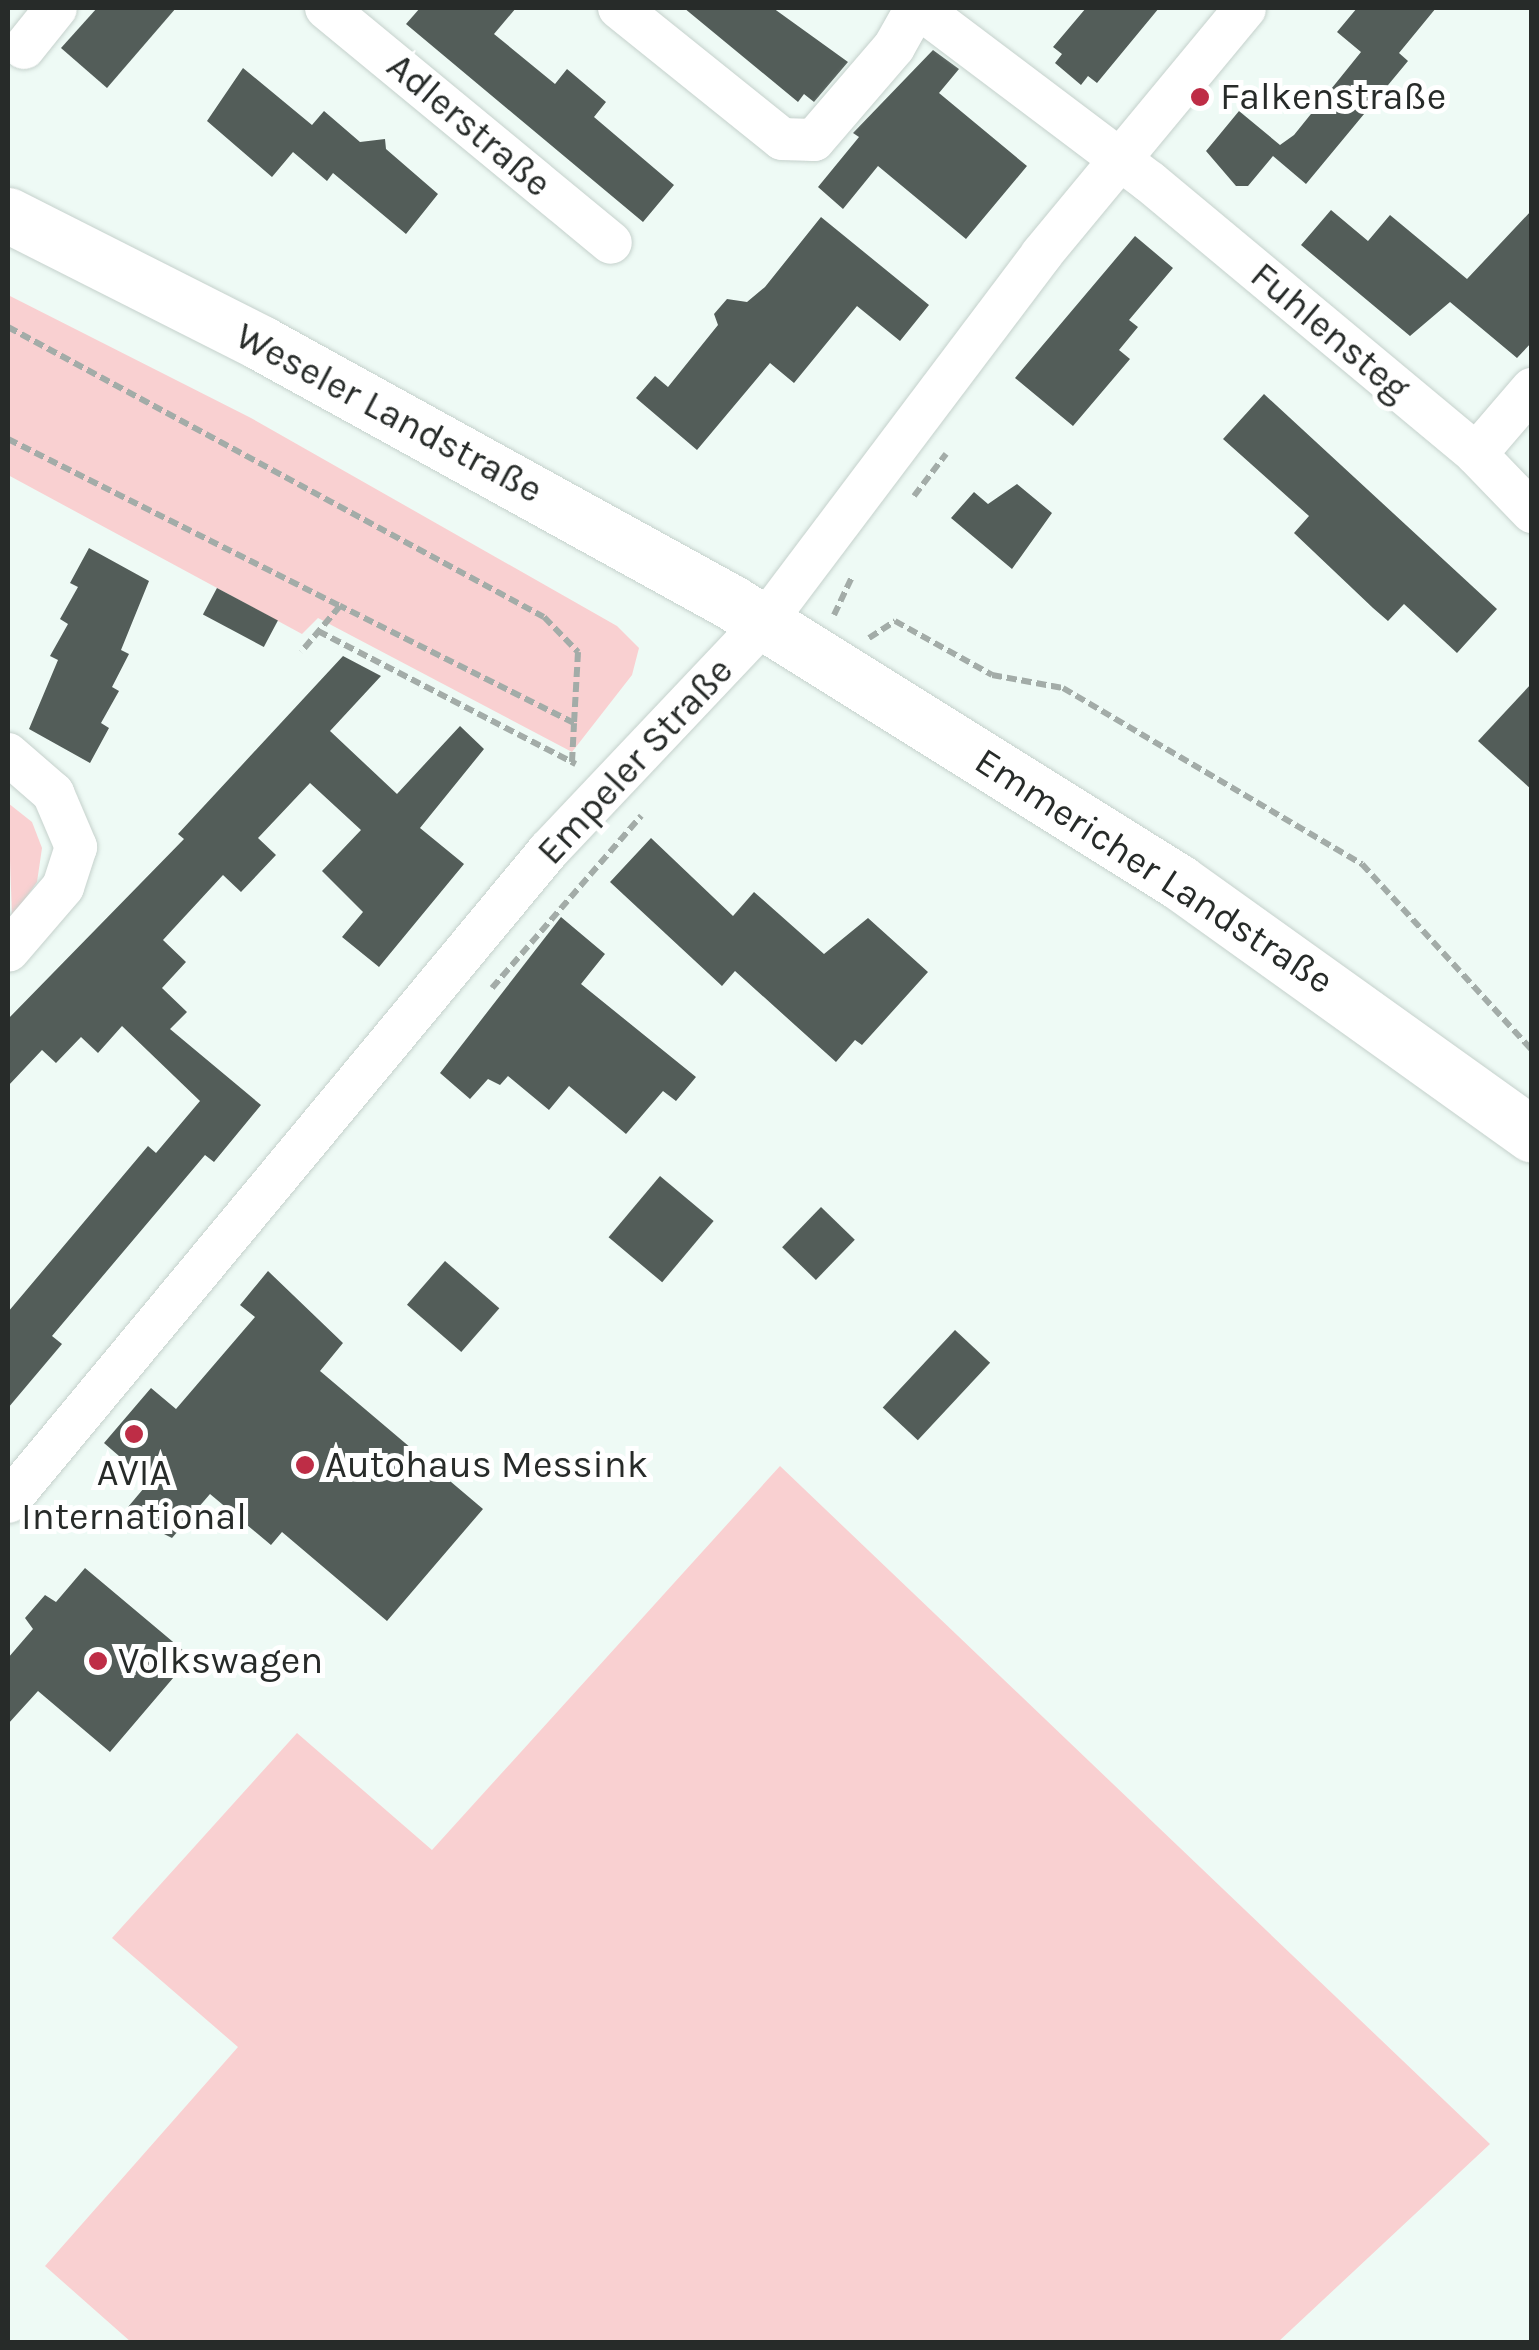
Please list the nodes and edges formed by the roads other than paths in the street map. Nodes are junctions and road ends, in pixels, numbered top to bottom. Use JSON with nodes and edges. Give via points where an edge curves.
{"nodes":[{"id":1,"x":56,"y":8,"type":"edge"},
{"id":2,"x":326,"y":8,"type":"edge"},
{"id":3,"x":619,"y":8,"type":"edge"},
{"id":4,"x":917,"y":8,"type":"edge"},
{"id":5,"x":1245,"y":8,"type":"edge"},
{"id":6,"x":24,"y":48,"type":"dead end"},
{"id":7,"x":1120,"y":160,"type":"junction"},
{"id":8,"x":8,"y":215,"type":"edge"},
{"id":9,"x":612,"y":244,"type":"dead end"},
{"id":10,"x":1532,"y":389,"type":"edge"},
{"id":11,"x":1476,"y":454,"type":"junction"},
{"id":12,"x":1532,"y":512,"type":"edge"},
{"id":13,"x":764,"y":623,"type":"junction"},
{"id":14,"x":8,"y":754,"type":"edge"},
{"id":15,"x":8,"y":952,"type":"edge"},
{"id":16,"x":1532,"y":1135,"type":"edge"},
{"id":17,"x":8,"y":1502,"type":"edge"}],
"edges":[{"from":1,"to":6,"type":"street"},
{"from":2,"to":9,"type":"street","name":"Adlerstraße"},
{"from":3,"to":4,"type":"street","via":[[782,139],[798,140],[814,140],[894,47]]},
{"from":4,"to":7,"type":"street","name":"Fuhlensteg"},
{"from":5,"to":7,"type":"street","name":"Empeler Straße"},
{"from":7,"to":11,"type":"street","name":"Fuhlensteg"},
{"from":7,"to":13,"type":"street","name":"Empeler Straße"},
{"from":8,"to":13,"type":"main road","name":"Weseler Landstraße","via":[[278,352]]},
{"from":10,"to":11,"type":"street"},
{"from":11,"to":12,"type":"street","name":"Fuhlensteg"},
{"from":13,"to":16,"type":"main road","name":"Emmericher Landstraße","via":[[1298,962]]},
{"from":13,"to":17,"type":"street","name":"Empeler Straße","via":[[612,784]]},
{"from":14,"to":15,"type":"street","via":[[65,811],[76,848],[69,876]]}]}
